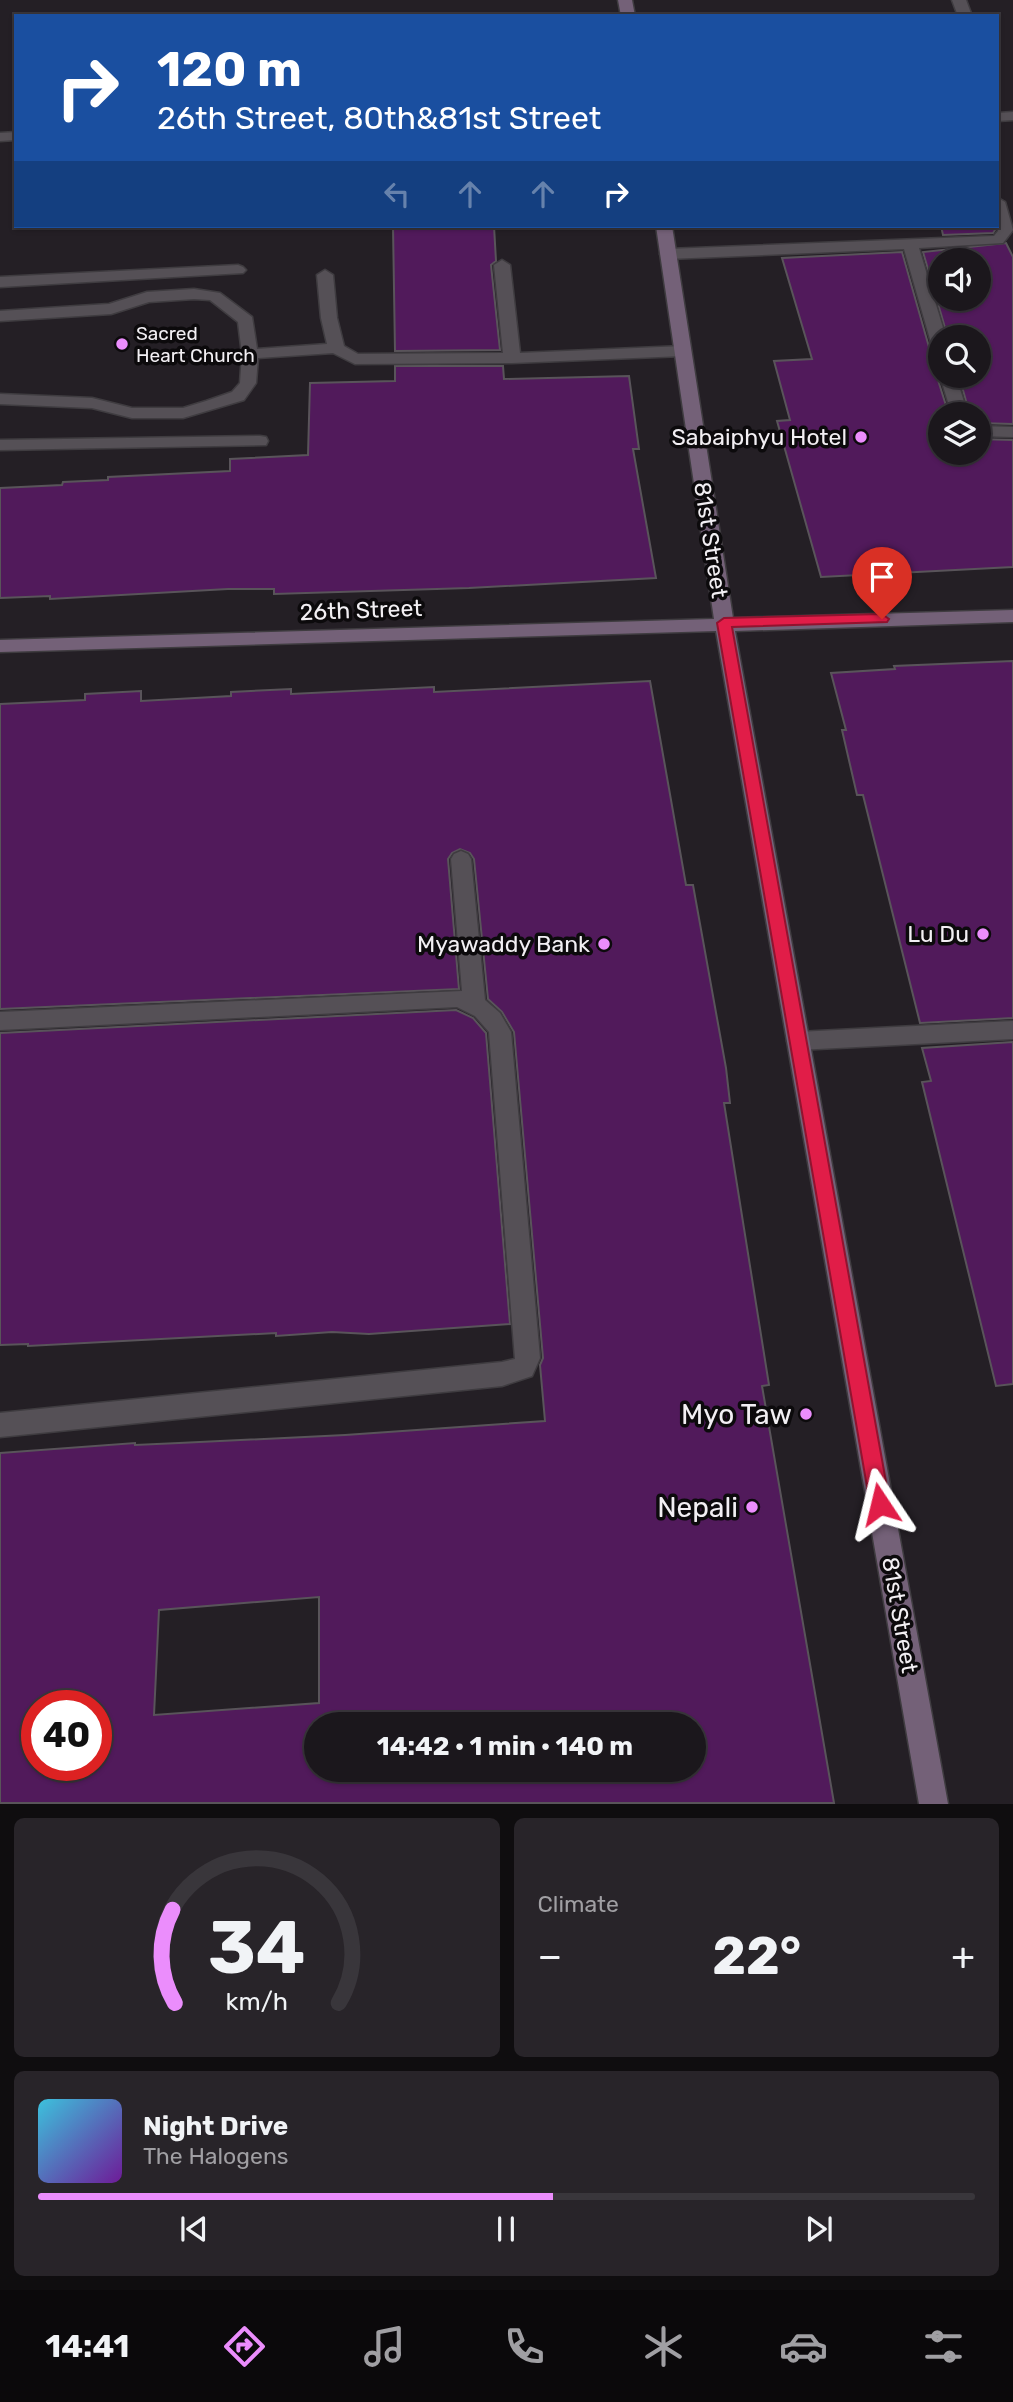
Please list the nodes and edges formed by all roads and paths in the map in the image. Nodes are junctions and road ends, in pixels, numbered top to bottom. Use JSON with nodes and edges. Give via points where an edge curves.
{"nodes":[{"id":1,"x":999,"y":206,"type":"edge"},
{"id":2,"x":664,"y":228,"type":"edge"},
{"id":3,"x":910,"y":243,"type":"junction"},
{"id":4,"x":668,"y":254,"type":"junction"},
{"id":5,"x":502,"y":265,"type":"dead end"},
{"id":6,"x":238,"y":270,"type":"dead end"},
{"id":7,"x":325,"y":275,"type":"dead end"},
{"id":8,"x":0,"y":282,"type":"edge"},
{"id":9,"x":0,"y":316,"type":"edge"},
{"id":10,"x":934,"y":325,"type":"edge"},
{"id":11,"x":337,"y":348,"type":"junction"},
{"id":12,"x":683,"y":351,"type":"junction"},
{"id":13,"x":250,"y":354,"type":"junction"},
{"id":14,"x":512,"y":358,"type":"junction"},
{"id":15,"x":0,"y":399,"type":"edge"},
{"id":16,"x":991,"y":431,"type":"edge"},
{"id":17,"x":1013,"y":432,"type":"edge"},
{"id":18,"x":260,"y":441,"type":"dead end"},
{"id":19,"x":0,"y":444,"type":"edge"},
{"id":20,"x":1013,"y":616,"type":"edge"},
{"id":21,"x":724,"y":623,"type":"junction"},
{"id":22,"x":0,"y":646,"type":"edge"},
{"id":23,"x":461,"y":859,"type":"dead end"},
{"id":24,"x":474,"y":1003,"type":"junction"},
{"id":25,"x":0,"y":1021,"type":"edge"},
{"id":26,"x":1013,"y":1030,"type":"edge"},
{"id":27,"x":798,"y":1041,"type":"junction"},
{"id":28,"x":0,"y":1425,"type":"edge"},
{"id":29,"x":933,"y":1804,"type":"edge"}],
"edges":[{"from":1,"to":3,"type":"street","via":[[1006,232],[998,240]]},
{"from":2,"to":4,"type":"street","name":"81st Street"},
{"from":3,"to":4,"type":"street"},
{"from":3,"to":10,"type":"street"},
{"from":4,"to":12,"type":"street","name":"81st Street"},
{"from":5,"to":14,"type":"street"},
{"from":6,"to":8,"type":"street"},
{"from":7,"to":11,"type":"street"},
{"from":9,"to":13,"type":"street","via":[[111,309],[147,297],[214,296],[246,320]]},
{"from":11,"to":13,"type":"street"},
{"from":11,"to":14,"type":"street","via":[[355,359]]},
{"from":12,"to":14,"type":"street"},
{"from":12,"to":21,"type":"street","name":"81st Street"},
{"from":13,"to":15,"type":"street","via":[[248,383],[238,396],[183,413],[132,413],[92,403]]},
{"from":16,"to":17,"type":"street"},
{"from":18,"to":19,"type":"street"},
{"from":20,"to":21,"type":"street","name":"26th Street"},
{"from":21,"to":22,"type":"street","name":"26th Street"},
{"from":21,"to":27,"type":"street","name":"81st Street"},
{"from":23,"to":24,"type":"street"},
{"from":24,"to":25,"type":"street","via":[[458,999]]},
{"from":24,"to":28,"type":"street","via":[[488,1013],[499,1032],[528,1358],[523,1368],[502,1374]]},
{"from":26,"to":27,"type":"street"},
{"from":27,"to":29,"type":"street","name":"81st Street"}]}
